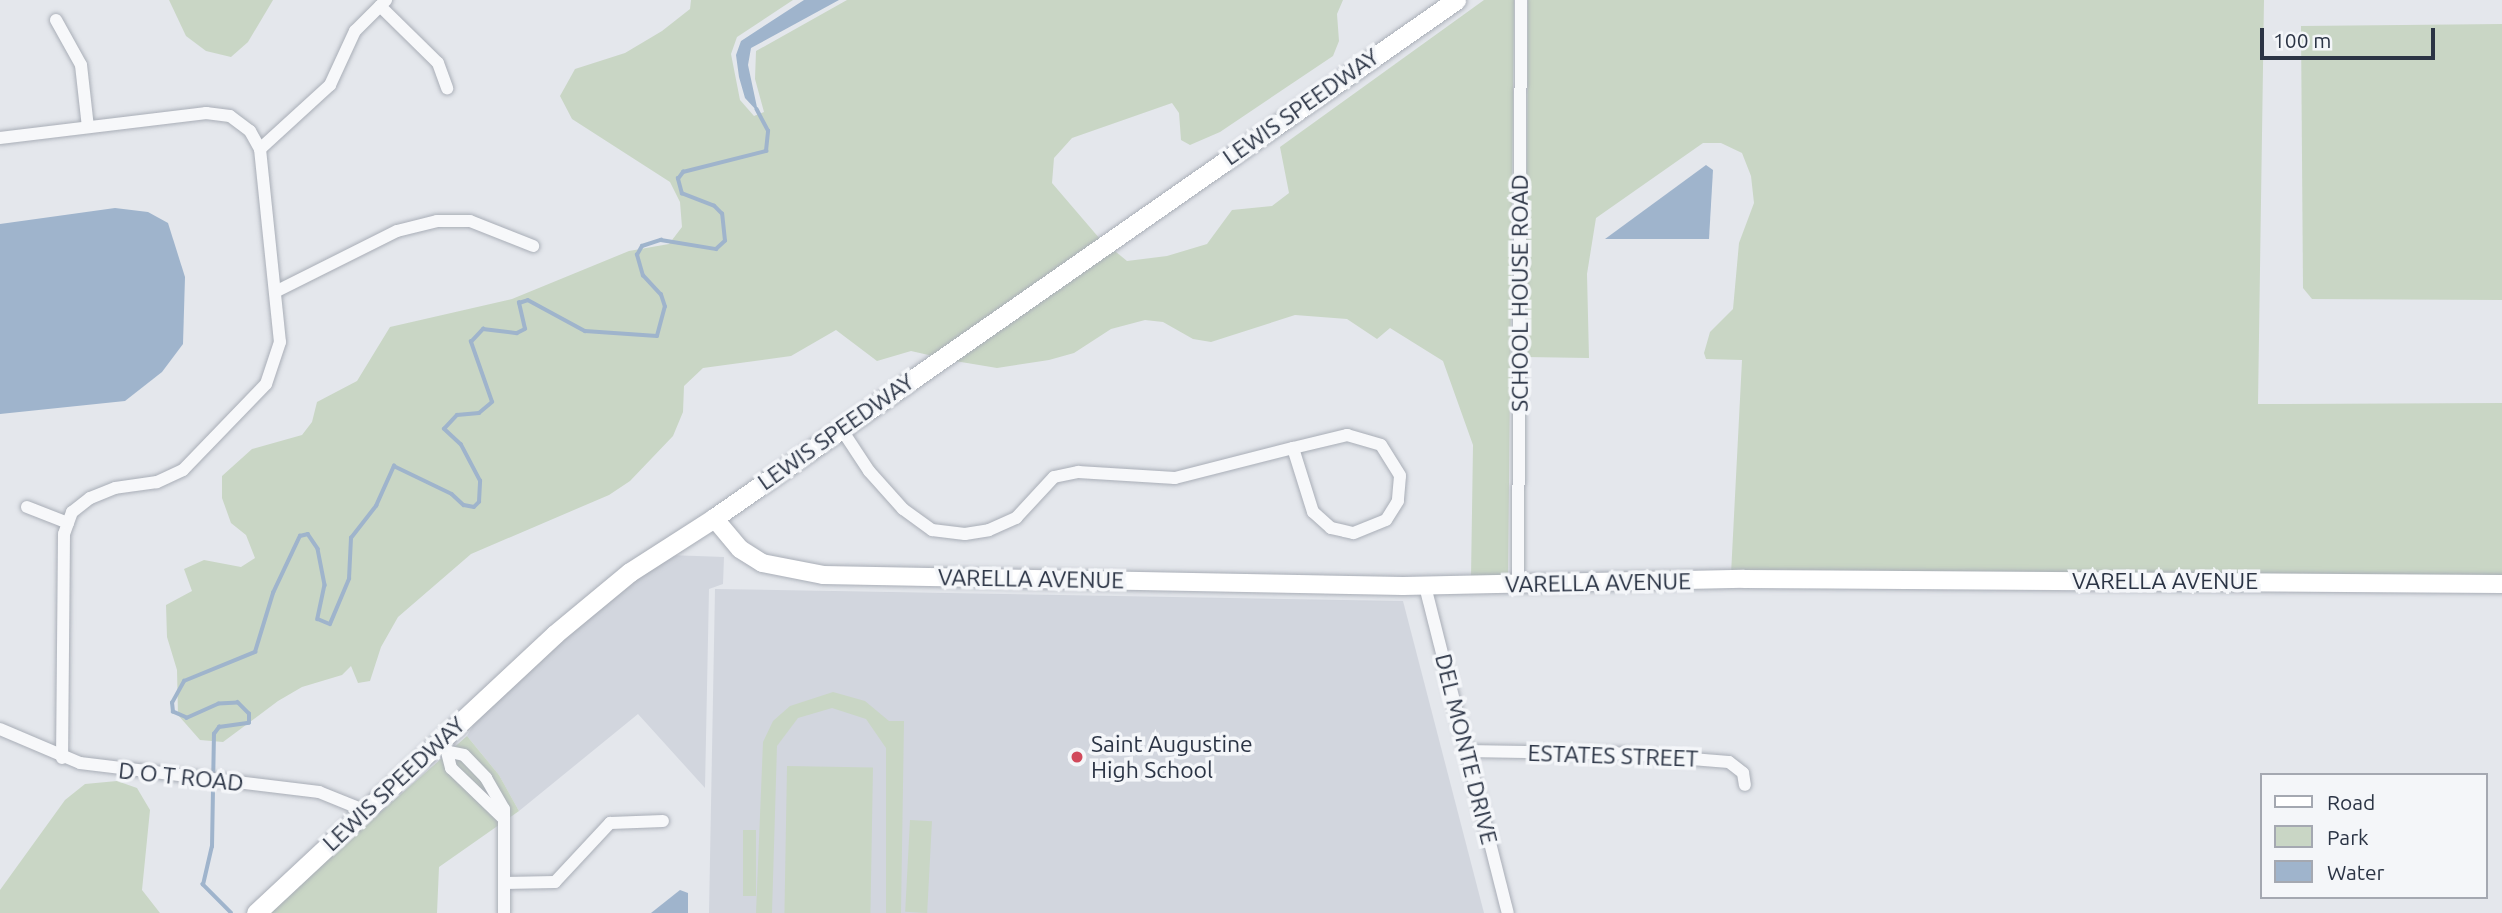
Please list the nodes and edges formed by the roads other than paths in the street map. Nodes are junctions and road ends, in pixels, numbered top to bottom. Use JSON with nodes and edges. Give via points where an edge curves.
{"nodes":[{"id":1,"x":1456,"y":0,"type":"edge"},
{"id":2,"x":1521,"y":0,"type":"edge"},
{"id":3,"x":383,"y":3,"type":"edge"},
{"id":4,"x":57,"y":20,"type":"dead end"},
{"id":5,"x":447,"y":88,"type":"dead end"},
{"id":6,"x":88,"y":127,"type":"junction"},
{"id":7,"x":0,"y":138,"type":"edge"},
{"id":8,"x":260,"y":149,"type":"junction"},
{"id":9,"x":533,"y":246,"type":"dead end"},
{"id":10,"x":275,"y":292,"type":"junction"},
{"id":11,"x":840,"y":427,"type":"junction"},
{"id":12,"x":1293,"y":448,"type":"junction"},
{"id":13,"x":27,"y":507,"type":"dead end"},
{"id":14,"x":714,"y":518,"type":"junction"},
{"id":15,"x":68,"y":523,"type":"junction"},
{"id":16,"x":2502,"y":584,"type":"edge"},
{"id":17,"x":1425,"y":586,"type":"junction"},
{"id":18,"x":1518,"y":586,"type":"junction"},
{"id":19,"x":0,"y":729,"type":"edge"},
{"id":20,"x":445,"y":746,"type":"junction"},
{"id":21,"x":1466,"y":751,"type":"junction"},
{"id":22,"x":62,"y":758,"type":"junction"},
{"id":23,"x":1745,"y":785,"type":"dead end"},
{"id":24,"x":366,"y":811,"type":"junction"},
{"id":25,"x":503,"y":818,"type":"junction"},
{"id":26,"x":663,"y":821,"type":"dead end"},
{"id":27,"x":504,"y":883,"type":"junction"},
{"id":28,"x":256,"y":913,"type":"edge"},
{"id":29,"x":504,"y":913,"type":"edge"},
{"id":30,"x":1508,"y":913,"type":"edge"}],
"edges":[{"from":1,"to":11,"type":"main road","name":"LEWIS SPEEDWAY"},
{"from":2,"to":18,"type":"street","name":"SCHOOL HOUSE ROAD"},
{"from":3,"to":5,"type":"street","via":[[438,63]]},
{"from":3,"to":8,"type":"street","via":[[355,31],[330,85]]},
{"from":4,"to":6,"type":"street","via":[[81,65]]},
{"from":6,"to":7,"type":"street"},
{"from":6,"to":8,"type":"street","via":[[206,113],[230,116],[250,131]]},
{"from":8,"to":10,"type":"street"},
{"from":9,"to":10,"type":"street","via":[[470,221],[437,221],[397,231]]},
{"from":10,"to":15,"type":"street","via":[[280,342],[266,384],[183,470],[157,482],[115,488],[90,498],[72,512]]},
{"from":11,"to":12,"type":"street","via":[[902,509],[932,530],[965,534],[1016,518],[1054,477],[1078,472],[1175,478]]},
{"from":11,"to":14,"type":"main road","name":"LEWIS SPEEDWAY"},
{"from":12,"to":12,"type":"street","via":[[1347,435],[1381,445],[1400,477],[1394,510],[1366,531],[1331,528],[1308,500]]},
{"from":13,"to":15,"type":"street"},
{"from":14,"to":17,"type":"street","name":"VARELLA AVENUE","via":[[750,556],[801,573]]},
{"from":14,"to":20,"type":"main road","name":"LEWIS SPEEDWAY","via":[[591,602]]},
{"from":15,"to":22,"type":"street"},
{"from":16,"to":18,"type":"street","name":"VARELLA AVENUE","via":[[1744,579]]},
{"from":17,"to":18,"type":"street","name":"VARELLA AVENUE"},
{"from":17,"to":21,"type":"street","name":"DEL MONTE DRIVE"},
{"from":19,"to":22,"type":"street","name":"D O T ROAD"},
{"from":20,"to":24,"type":"main road","name":"LEWIS SPEEDWAY"},
{"from":20,"to":25,"type":"street","via":[[451,768]]},
{"from":20,"to":25,"type":"street","via":[[464,755],[486,778],[500,800]]},
{"from":21,"to":23,"type":"street","name":"ESTATES STREET","via":[[1630,754],[1730,762],[1743,773]]},
{"from":21,"to":30,"type":"street","name":"DEL MONTE DRIVE"},
{"from":22,"to":24,"type":"street","name":"D O T ROAD","via":[[109,769],[319,792]]},
{"from":24,"to":28,"type":"main road","name":"LEWIS SPEEDWAY"},
{"from":25,"to":27,"type":"street"},
{"from":26,"to":27,"type":"street","via":[[610,822],[555,882]]},
{"from":27,"to":29,"type":"street"}]}
